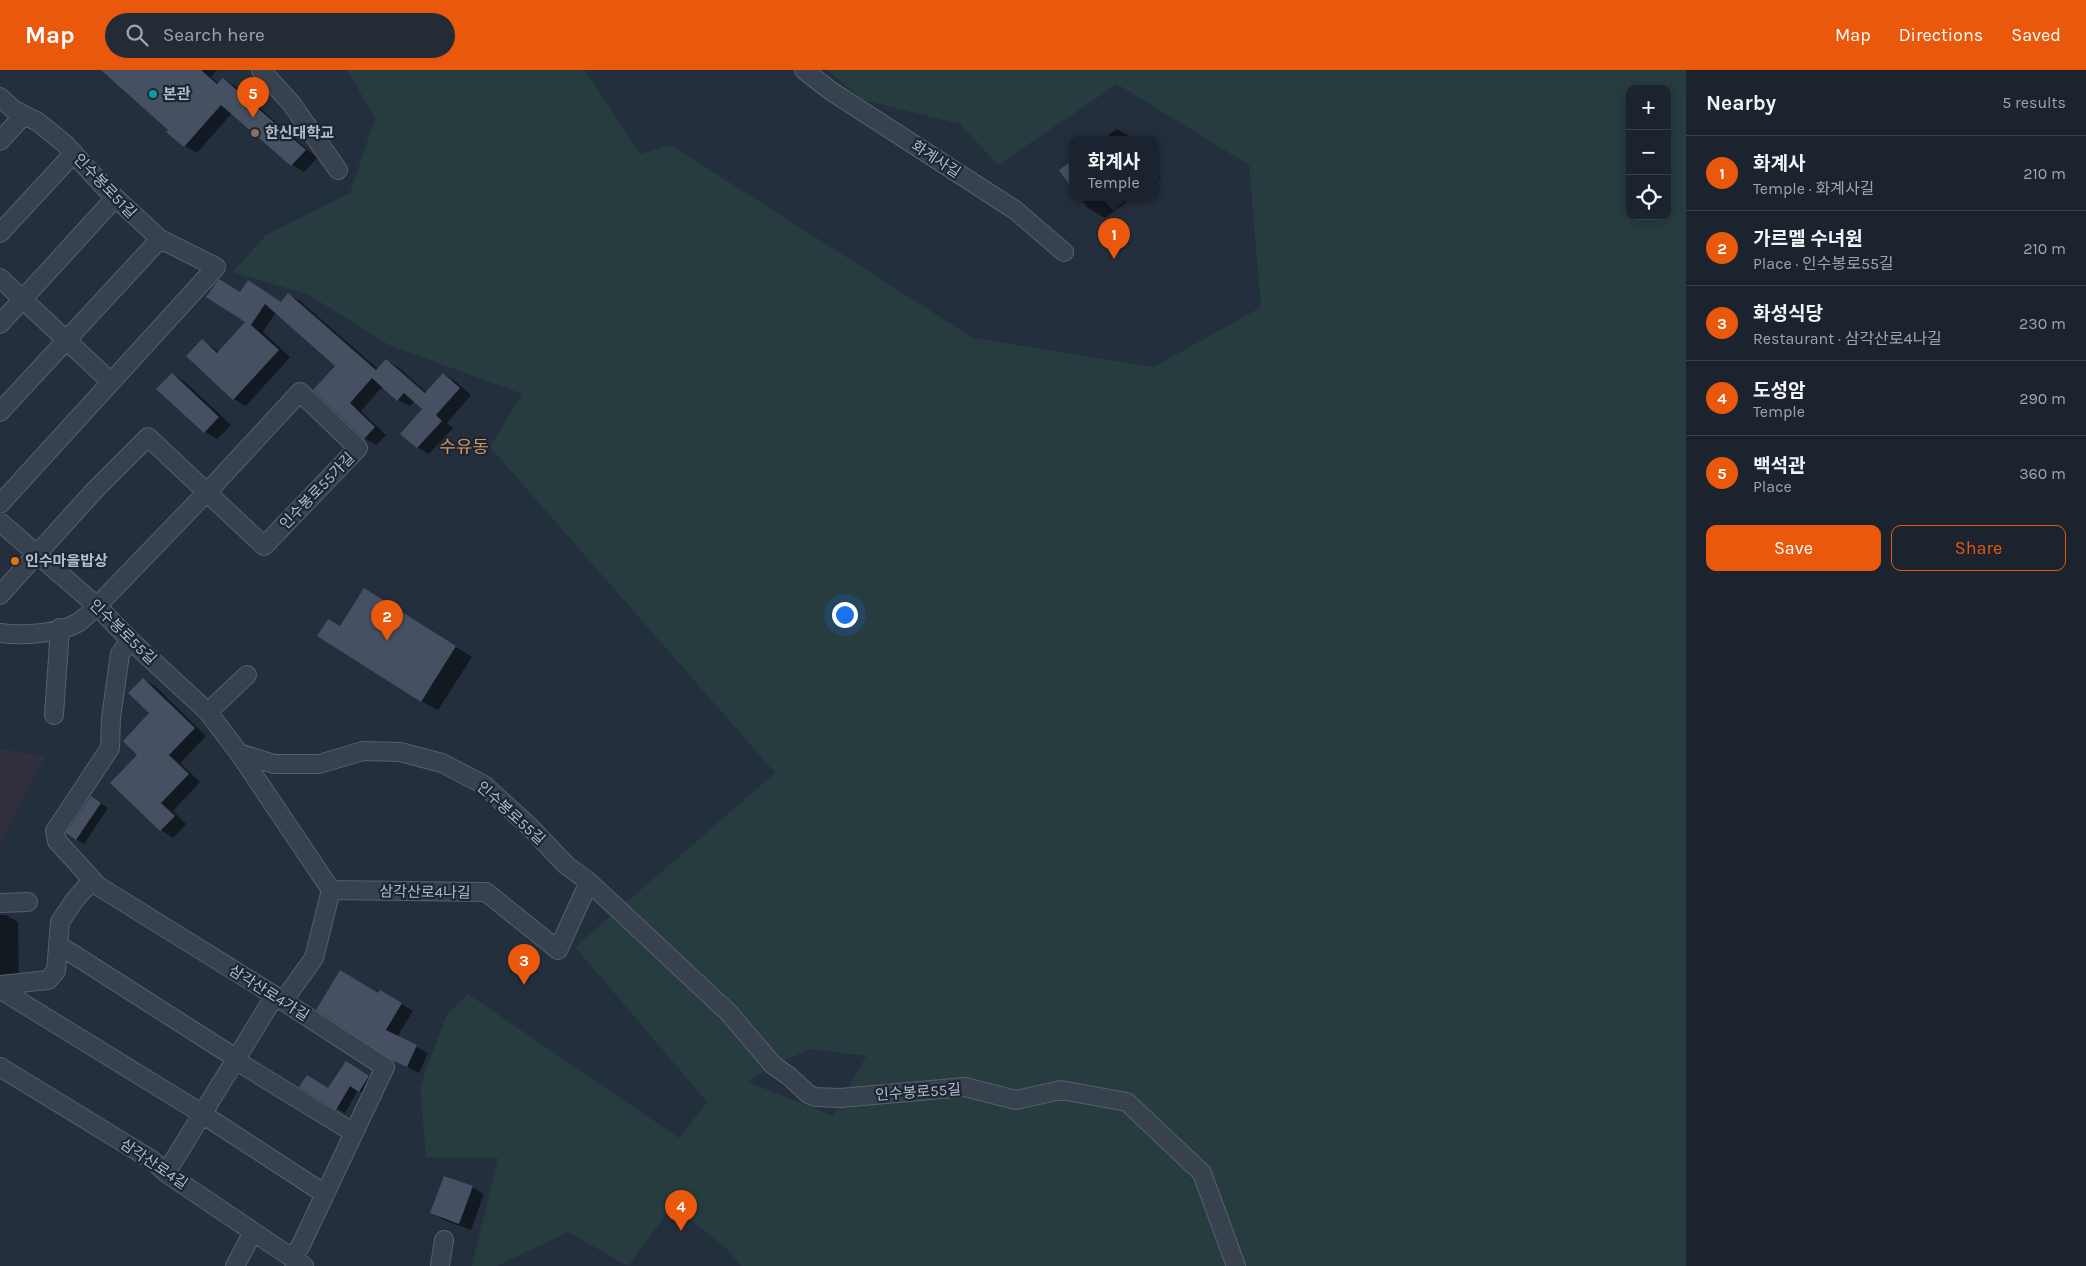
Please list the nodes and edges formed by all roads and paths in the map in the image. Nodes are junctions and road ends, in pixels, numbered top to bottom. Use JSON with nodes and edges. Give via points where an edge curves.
{"nodes":[{"id":1,"x":261,"y":70,"type":"edge"},
{"id":2,"x":804,"y":70,"type":"edge"},
{"id":3,"x":0,"y":97,"type":"edge"},
{"id":4,"x":24,"y":115,"type":"junction"},
{"id":5,"x":0,"y":141,"type":"edge"},
{"id":6,"x":74,"y":154,"type":"junction"},
{"id":7,"x":338,"y":170,"type":"dead end"},
{"id":8,"x":115,"y":198,"type":"junction"},
{"id":9,"x":0,"y":233,"type":"edge"},
{"id":10,"x":160,"y":240,"type":"junction"},
{"id":11,"x":1064,"y":252,"type":"dead end"},
{"id":12,"x":0,"y":278,"type":"edge"},
{"id":13,"x":23,"y":299,"type":"junction"},
{"id":14,"x":0,"y":324,"type":"edge"},
{"id":15,"x":67,"y":340,"type":"junction"},
{"id":16,"x":111,"y":382,"type":"junction"},
{"id":17,"x":0,"y":412,"type":"edge"},
{"id":18,"x":207,"y":492,"type":"junction"},
{"id":19,"x":0,"y":504,"type":"edge"},
{"id":20,"x":0,"y":522,"type":"edge"},
{"id":21,"x":36,"y":553,"type":"junction"},
{"id":22,"x":0,"y":595,"type":"edge"},
{"id":23,"x":96,"y":606,"type":"junction"},
{"id":24,"x":60,"y":628,"type":"junction"},
{"id":25,"x":0,"y":632,"type":"edge"},
{"id":26,"x":130,"y":640,"type":"junction"},
{"id":27,"x":248,"y":675,"type":"dead end"},
{"id":28,"x":208,"y":712,"type":"junction"},
{"id":29,"x":54,"y":715,"type":"dead end"},
{"id":30,"x":240,"y":753,"type":"junction"},
{"id":31,"x":92,"y":880,"type":"junction"},
{"id":32,"x":589,"y":882,"type":"junction"},
{"id":33,"x":331,"y":890,"type":"junction"},
{"id":34,"x":28,"y":902,"type":"dead end"},
{"id":35,"x":0,"y":903,"type":"edge"},
{"id":36,"x":58,"y":950,"type":"junction"},
{"id":37,"x":1,"y":985,"type":"edge"},
{"id":38,"x":280,"y":999,"type":"junction"},
{"id":39,"x":235,"y":1060,"type":"junction"},
{"id":40,"x":0,"y":1067,"type":"edge"},
{"id":41,"x":202,"y":1114,"type":"junction"},
{"id":42,"x":354,"y":1133,"type":"junction"},
{"id":43,"x":166,"y":1173,"type":"junction"},
{"id":44,"x":325,"y":1194,"type":"junction"},
{"id":45,"x":252,"y":1232,"type":"junction"},
{"id":46,"x":444,"y":1240,"type":"dead end"},
{"id":47,"x":297,"y":1262,"type":"edge"},
{"id":48,"x":235,"y":1266,"type":"edge"},
{"id":49,"x":440,"y":1266,"type":"edge"},
{"id":50,"x":1236,"y":1266,"type":"edge"}],
"edges":[{"from":1,"to":7,"type":"street","via":[[291,103]]},
{"from":2,"to":11,"type":"street","name":"화계사길","via":[[831,91],[1015,210]]},
{"from":3,"to":4,"type":"street","name":"인수봉로51길"},
{"from":4,"to":5,"type":"street"},
{"from":4,"to":6,"type":"street","name":"인수봉로51길","via":[[38,122]]},
{"from":6,"to":8,"type":"street","name":"인수봉로51길"},
{"from":6,"to":9,"type":"street"},
{"from":8,"to":10,"type":"street","name":"인수봉로51길"},
{"from":8,"to":13,"type":"street"},
{"from":10,"to":15,"type":"street"},
{"from":10,"to":16,"type":"street","name":"인수봉로51길","via":[[216,267]]},
{"from":12,"to":13,"type":"street"},
{"from":13,"to":14,"type":"street"},
{"from":13,"to":15,"type":"street"},
{"from":15,"to":16,"type":"street"},
{"from":15,"to":17,"type":"street"},
{"from":16,"to":19,"type":"street"},
{"from":18,"to":18,"type":"street","name":"인수봉로55가길","via":[[300,392],[358,448],[264,546]]},
{"from":18,"to":21,"type":"street","name":"인수봉로55가길","via":[[148,437]]},
{"from":18,"to":23,"type":"street","name":"인수봉로55가길"},
{"from":20,"to":21,"type":"street","name":"인수봉로55길"},
{"from":21,"to":22,"type":"street"},
{"from":21,"to":23,"type":"street","name":"인수봉로55길"},
{"from":23,"to":24,"type":"street","name":"인수봉로55가길","via":[[78,623]]},
{"from":23,"to":26,"type":"street","name":"인수봉로55길"},
{"from":24,"to":25,"type":"street","name":"인수봉로55가길","via":[[50,632]]},
{"from":24,"to":29,"type":"street"},
{"from":26,"to":28,"type":"street","name":"인수봉로55길"},
{"from":26,"to":31,"type":"street","name":"삼각산로4가길","via":[[120,654],[110,748],[55,831],[56,841]]},
{"from":27,"to":28,"type":"street"},
{"from":28,"to":30,"type":"street","name":"인수봉로55길"},
{"from":30,"to":32,"type":"street","name":"인수봉로55길","via":[[274,764],[318,764],[363,751],[400,752],[442,763],[484,785],[566,865]]},
{"from":30,"to":33,"type":"street"},
{"from":31,"to":36,"type":"street","via":[[60,922]]},
{"from":31,"to":38,"type":"street","name":"삼각산로4가길"},
{"from":32,"to":33,"type":"street","name":"삼각산로4나길","via":[[558,950],[486,892]]},
{"from":32,"to":50,"type":"street","name":"인수봉로55길","via":[[729,1013],[773,1065],[815,1097],[840,1098],[964,1087],[1016,1100],[1062,1090],[1126,1102],[1202,1173]]},
{"from":33,"to":38,"type":"street","via":[[314,958],[286,996]]},
{"from":34,"to":35,"type":"street"},
{"from":36,"to":37,"type":"street","via":[[56,972],[48,980]]},
{"from":36,"to":39,"type":"street","via":[[65,950]]},
{"from":37,"to":41,"type":"street","via":[[6,993]]},
{"from":38,"to":39,"type":"street","via":[[271,1002]]},
{"from":38,"to":42,"type":"street","name":"삼각산로4가길","via":[[385,1068]]},
{"from":39,"to":41,"type":"street"},
{"from":39,"to":42,"type":"street"},
{"from":40,"to":43,"type":"street","name":"삼각산로4길","via":[[152,1160]]},
{"from":41,"to":43,"type":"street"},
{"from":41,"to":44,"type":"street"},
{"from":42,"to":44,"type":"street","name":"삼각산로4가길"},
{"from":43,"to":45,"type":"street","name":"삼각산로4길"},
{"from":44,"to":47,"type":"street","name":"삼각산로4가길","via":[[300,1247]]},
{"from":45,"to":47,"type":"street","name":"삼각산로4길"},
{"from":45,"to":48,"type":"street"},
{"from":46,"to":49,"type":"street"}]}
